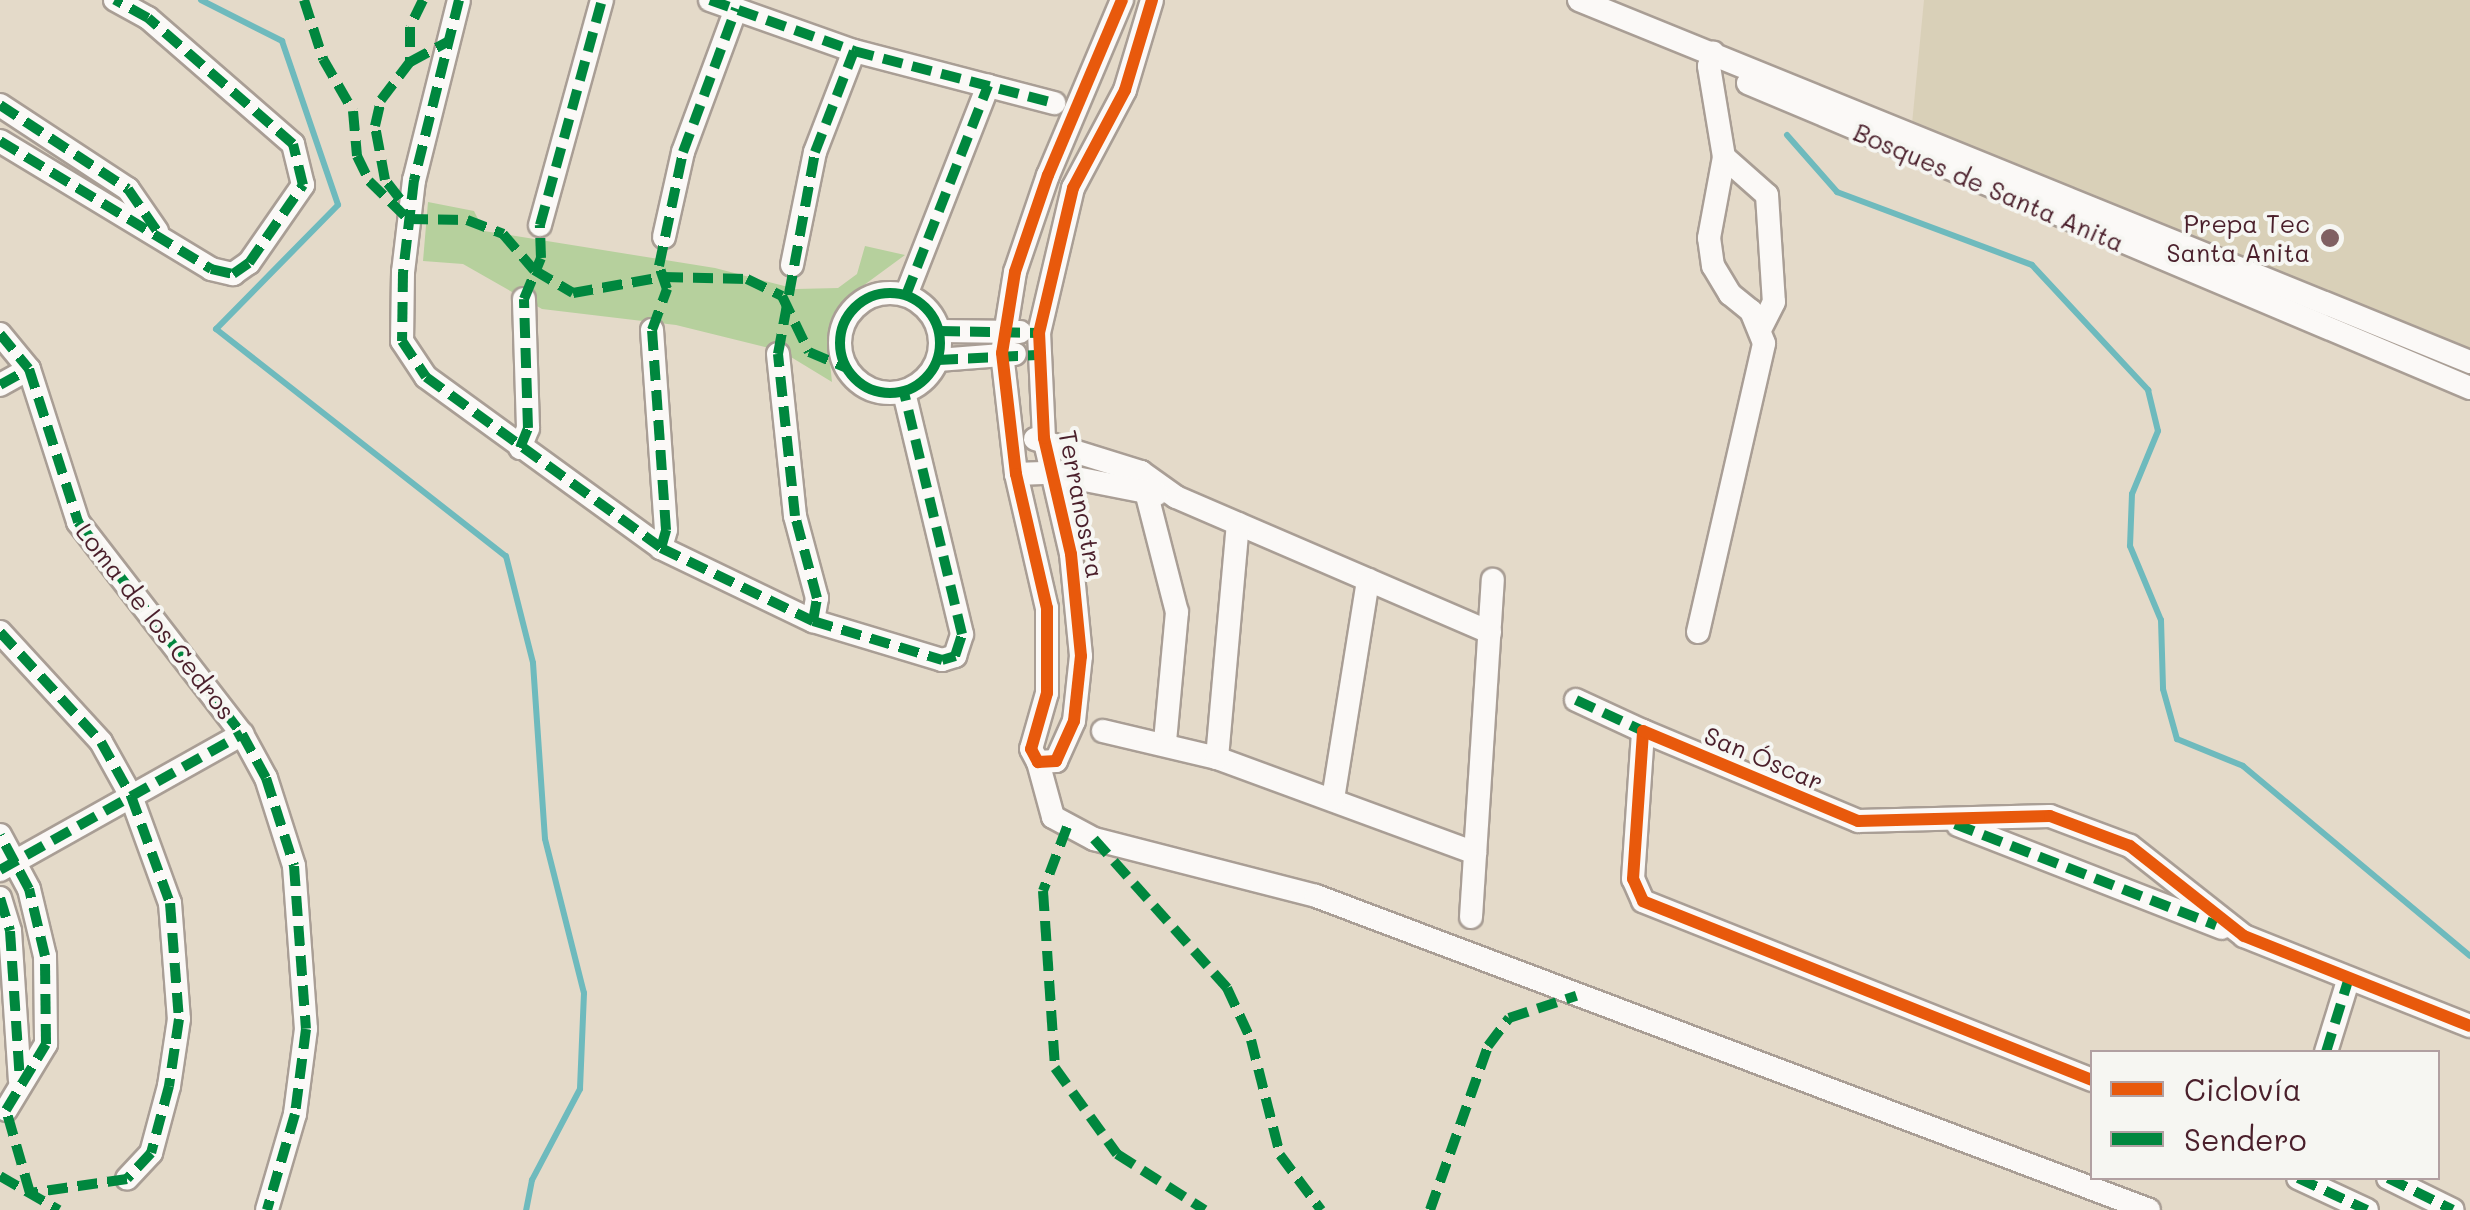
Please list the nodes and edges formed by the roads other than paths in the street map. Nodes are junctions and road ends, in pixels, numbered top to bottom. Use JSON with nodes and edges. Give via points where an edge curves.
{"nodes":[{"id":1,"x":115,"y":0,"type":"edge"},
{"id":2,"x":460,"y":0,"type":"edge"},
{"id":3,"x":602,"y":0,"type":"edge"},
{"id":4,"x":710,"y":0,"type":"edge"},
{"id":5,"x":1122,"y":0,"type":"edge"},
{"id":6,"x":1152,"y":0,"type":"edge"},
{"id":7,"x":1579,"y":0,"type":"edge"},
{"id":8,"x":736,"y":10,"type":"junction"},
{"id":9,"x":1618,"y":10,"type":"edge"},
{"id":10,"x":854,"y":51,"type":"junction"},
{"id":11,"x":1711,"y":60,"type":"junction"},
{"id":12,"x":988,"y":86,"type":"junction"},
{"id":13,"x":1054,"y":103,"type":"dead end"},
{"id":14,"x":0,"y":106,"type":"edge"},
{"id":15,"x":0,"y":141,"type":"edge"},
{"id":16,"x":1724,"y":157,"type":"junction"},
{"id":17,"x":540,"y":225,"type":"dead end"},
{"id":18,"x":664,"y":236,"type":"dead end"},
{"id":19,"x":162,"y":238,"type":"junction"},
{"id":20,"x":792,"y":266,"type":"dead end"},
{"id":21,"x":2238,"y":268,"type":"junction"},
{"id":22,"x":906,"y":294,"type":"junction"},
{"id":23,"x":524,"y":299,"type":"dead end"},
{"id":24,"x":1761,"y":327,"type":"junction"},
{"id":25,"x":652,"y":330,"type":"dead end"},
{"id":26,"x":940,"y":331,"type":"junction"},
{"id":27,"x":0,"y":334,"type":"edge"},
{"id":28,"x":1004,"y":342,"type":"junction"},
{"id":29,"x":1038,"y":344,"type":"junction"},
{"id":30,"x":778,"y":354,"type":"dead end"},
{"id":31,"x":938,"y":360,"type":"junction"},
{"id":32,"x":2470,"y":362,"type":"edge"},
{"id":33,"x":29,"y":369,"type":"junction"},
{"id":34,"x":0,"y":385,"type":"edge"},
{"id":35,"x":2470,"y":388,"type":"edge"},
{"id":36,"x":904,"y":392,"type":"junction"},
{"id":37,"x":1044,"y":438,"type":"junction"},
{"id":38,"x":1011,"y":441,"type":"junction"},
{"id":39,"x":520,"y":448,"type":"junction"},
{"id":40,"x":1050,"y":473,"type":"junction"},
{"id":41,"x":1016,"y":474,"type":"junction"},
{"id":42,"x":1142,"y":482,"type":"junction"},
{"id":43,"x":1238,"y":524,"type":"junction"},
{"id":44,"x":661,"y":548,"type":"junction"},
{"id":45,"x":1368,"y":580,"type":"junction"},
{"id":46,"x":1494,"y":580,"type":"dead end"},
{"id":47,"x":812,"y":621,"type":"junction"},
{"id":48,"x":0,"y":632,"type":"edge"},
{"id":49,"x":1490,"y":632,"type":"junction"},
{"id":50,"x":1698,"y":632,"type":"dead end"},
{"id":51,"x":1576,"y":700,"type":"dead end"},
{"id":52,"x":1103,"y":731,"type":"dead end"},
{"id":53,"x":1644,"y":731,"type":"junction"},
{"id":54,"x":242,"y":734,"type":"junction"},
{"id":55,"x":1165,"y":742,"type":"junction"},
{"id":56,"x":1216,"y":758,"type":"junction"},
{"id":57,"x":1038,"y":762,"type":"junction"},
{"id":58,"x":132,"y":796,"type":"junction"},
{"id":59,"x":1334,"y":799,"type":"junction"},
{"id":60,"x":1948,"y":822,"type":"junction"},
{"id":61,"x":0,"y":835,"type":"edge"},
{"id":62,"x":1475,"y":853,"type":"junction"},
{"id":63,"x":8,"y":864,"type":"edge"},
{"id":64,"x":0,"y":898,"type":"edge"},
{"id":65,"x":1471,"y":917,"type":"dead end"},
{"id":66,"x":2244,"y":936,"type":"junction"},
{"id":67,"x":2348,"y":982,"type":"junction"},
{"id":68,"x":2470,"y":1026,"type":"edge"},
{"id":69,"x":2327,"y":1050,"type":"edge"},
{"id":70,"x":2090,"y":1079,"type":"edge"},
{"id":71,"x":20,"y":1080,"type":"junction"},
{"id":72,"x":6,"y":1110,"type":"dead end"},
{"id":73,"x":126,"y":1179,"type":"dead end"},
{"id":74,"x":2302,"y":1180,"type":"edge"},
{"id":75,"x":2392,"y":1180,"type":"edge"},
{"id":76,"x":267,"y":1210,"type":"edge"},
{"id":77,"x":2149,"y":1210,"type":"edge"},
{"id":78,"x":2367,"y":1210,"type":"edge"},
{"id":79,"x":2453,"y":1210,"type":"edge"}],
"edges":[{"from":1,"to":19,"type":"street","via":[[148,18],[206,68],[293,144],[301,162],[303,184],[249,263],[233,274],[212,269]]},
{"from":2,"to":39,"type":"street","via":[[414,180],[402,342],[426,378]]},
{"from":3,"to":17,"type":"street"},
{"from":4,"to":8,"type":"street"},
{"from":5,"to":28,"type":"street","via":[[1048,175],[1015,272]]},
{"from":6,"to":29,"type":"street","name":"Terranostra","via":[[1125,90],[1073,188]]},
{"from":7,"to":9,"type":"street","name":"Bosques de Santa Anita"},
{"from":8,"to":10,"type":"street"},
{"from":8,"to":18,"type":"street","via":[[683,152]]},
{"from":9,"to":11,"type":"street","name":"Bosques de Santa Anita"},
{"from":10,"to":12,"type":"street"},
{"from":10,"to":20,"type":"street","via":[[815,152]]},
{"from":11,"to":16,"type":"street"},
{"from":11,"to":21,"type":"street","name":"Bosques de Santa Anita"},
{"from":12,"to":13,"type":"street"},
{"from":12,"to":22,"type":"street"},
{"from":14,"to":19,"type":"street","via":[[128,189]]},
{"from":15,"to":19,"type":"street"},
{"from":16,"to":24,"type":"street","via":[[1709,238],[1713,266]]},
{"from":16,"to":24,"type":"street","via":[[1767,196],[1774,302]]},
{"from":21,"to":32,"type":"street","name":"Bosques de Santa Anita"},
{"from":21,"to":35,"type":"street","name":"Bosques de Santa Anita"},
{"from":22,"to":26,"type":"street"},
{"from":22,"to":36,"type":"street","via":[[866,298],[851,310],[840,348],[845,367],[864,386]]},
{"from":23,"to":39,"type":"street","via":[[528,428]]},
{"from":24,"to":50,"type":"street","via":[[1764,362]]},
{"from":25,"to":44,"type":"street","via":[[666,530]]},
{"from":26,"to":28,"type":"street"},
{"from":26,"to":31,"type":"street"},
{"from":27,"to":33,"type":"street","name":"Loma de los Cedros"},
{"from":28,"to":29,"type":"street"},
{"from":28,"to":31,"type":"street"},
{"from":28,"to":38,"type":"street"},
{"from":29,"to":37,"type":"street","name":"Terranostra"},
{"from":30,"to":47,"type":"street","via":[[794,516],[817,598]]},
{"from":31,"to":36,"type":"street","via":[[925,380]]},
{"from":33,"to":34,"type":"street"},
{"from":33,"to":54,"type":"street","name":"Loma de los Cedros","via":[[78,522]]},
{"from":36,"to":47,"type":"street","via":[[960,647],[954,656],[930,660]]},
{"from":37,"to":38,"type":"street"},
{"from":37,"to":40,"type":"street","name":"Terranostra"},
{"from":37,"to":42,"type":"street"},
{"from":38,"to":41,"type":"street"},
{"from":39,"to":44,"type":"street"},
{"from":40,"to":41,"type":"street"},
{"from":40,"to":42,"type":"street"},
{"from":40,"to":57,"type":"street","name":"Terranostra","via":[[1078,608],[1080,694],[1056,761]]},
{"from":41,"to":57,"type":"street","via":[[1051,653],[1031,749]]},
{"from":42,"to":43,"type":"street"},
{"from":42,"to":55,"type":"street","via":[[1176,612]]},
{"from":43,"to":45,"type":"street"},
{"from":43,"to":56,"type":"street"},
{"from":44,"to":47,"type":"street"},
{"from":45,"to":49,"type":"street"},
{"from":45,"to":59,"type":"street"},
{"from":46,"to":49,"type":"street"},
{"from":48,"to":58,"type":"street","via":[[62,693]]},
{"from":49,"to":62,"type":"street"},
{"from":51,"to":53,"type":"street","name":"San Óscar"},
{"from":52,"to":55,"type":"street"},
{"from":53,"to":60,"type":"street","name":"San Óscar","via":[[1858,821]]},
{"from":53,"to":70,"type":"street","via":[[1633,879],[1643,901]]},
{"from":54,"to":58,"type":"street"},
{"from":54,"to":76,"type":"street","name":"Loma de los Cedros","via":[[266,778],[294,866],[304,942],[306,1029],[295,1114]]},
{"from":55,"to":56,"type":"street"},
{"from":56,"to":59,"type":"street"},
{"from":57,"to":77,"type":"street","via":[[1053,817],[1094,839],[1316,896]]},
{"from":58,"to":63,"type":"street"},
{"from":58,"to":73,"type":"street","via":[[170,903],[179,1020],[152,1153]]},
{"from":59,"to":62,"type":"street"},
{"from":60,"to":66,"type":"street","name":"San Óscar"},
{"from":60,"to":66,"type":"street","name":"San Óscar","via":[[2050,816],[2130,846]]},
{"from":61,"to":63,"type":"street"},
{"from":62,"to":65,"type":"street"},
{"from":63,"to":71,"type":"street","via":[[45,956],[46,1044]]},
{"from":64,"to":71,"type":"street","via":[[12,947]]},
{"from":66,"to":67,"type":"street","name":"San Óscar"},
{"from":67,"to":68,"type":"street","name":"San Óscar"},
{"from":67,"to":69,"type":"street"},
{"from":71,"to":72,"type":"street"},
{"from":74,"to":78,"type":"street"},
{"from":75,"to":79,"type":"street"}]}
